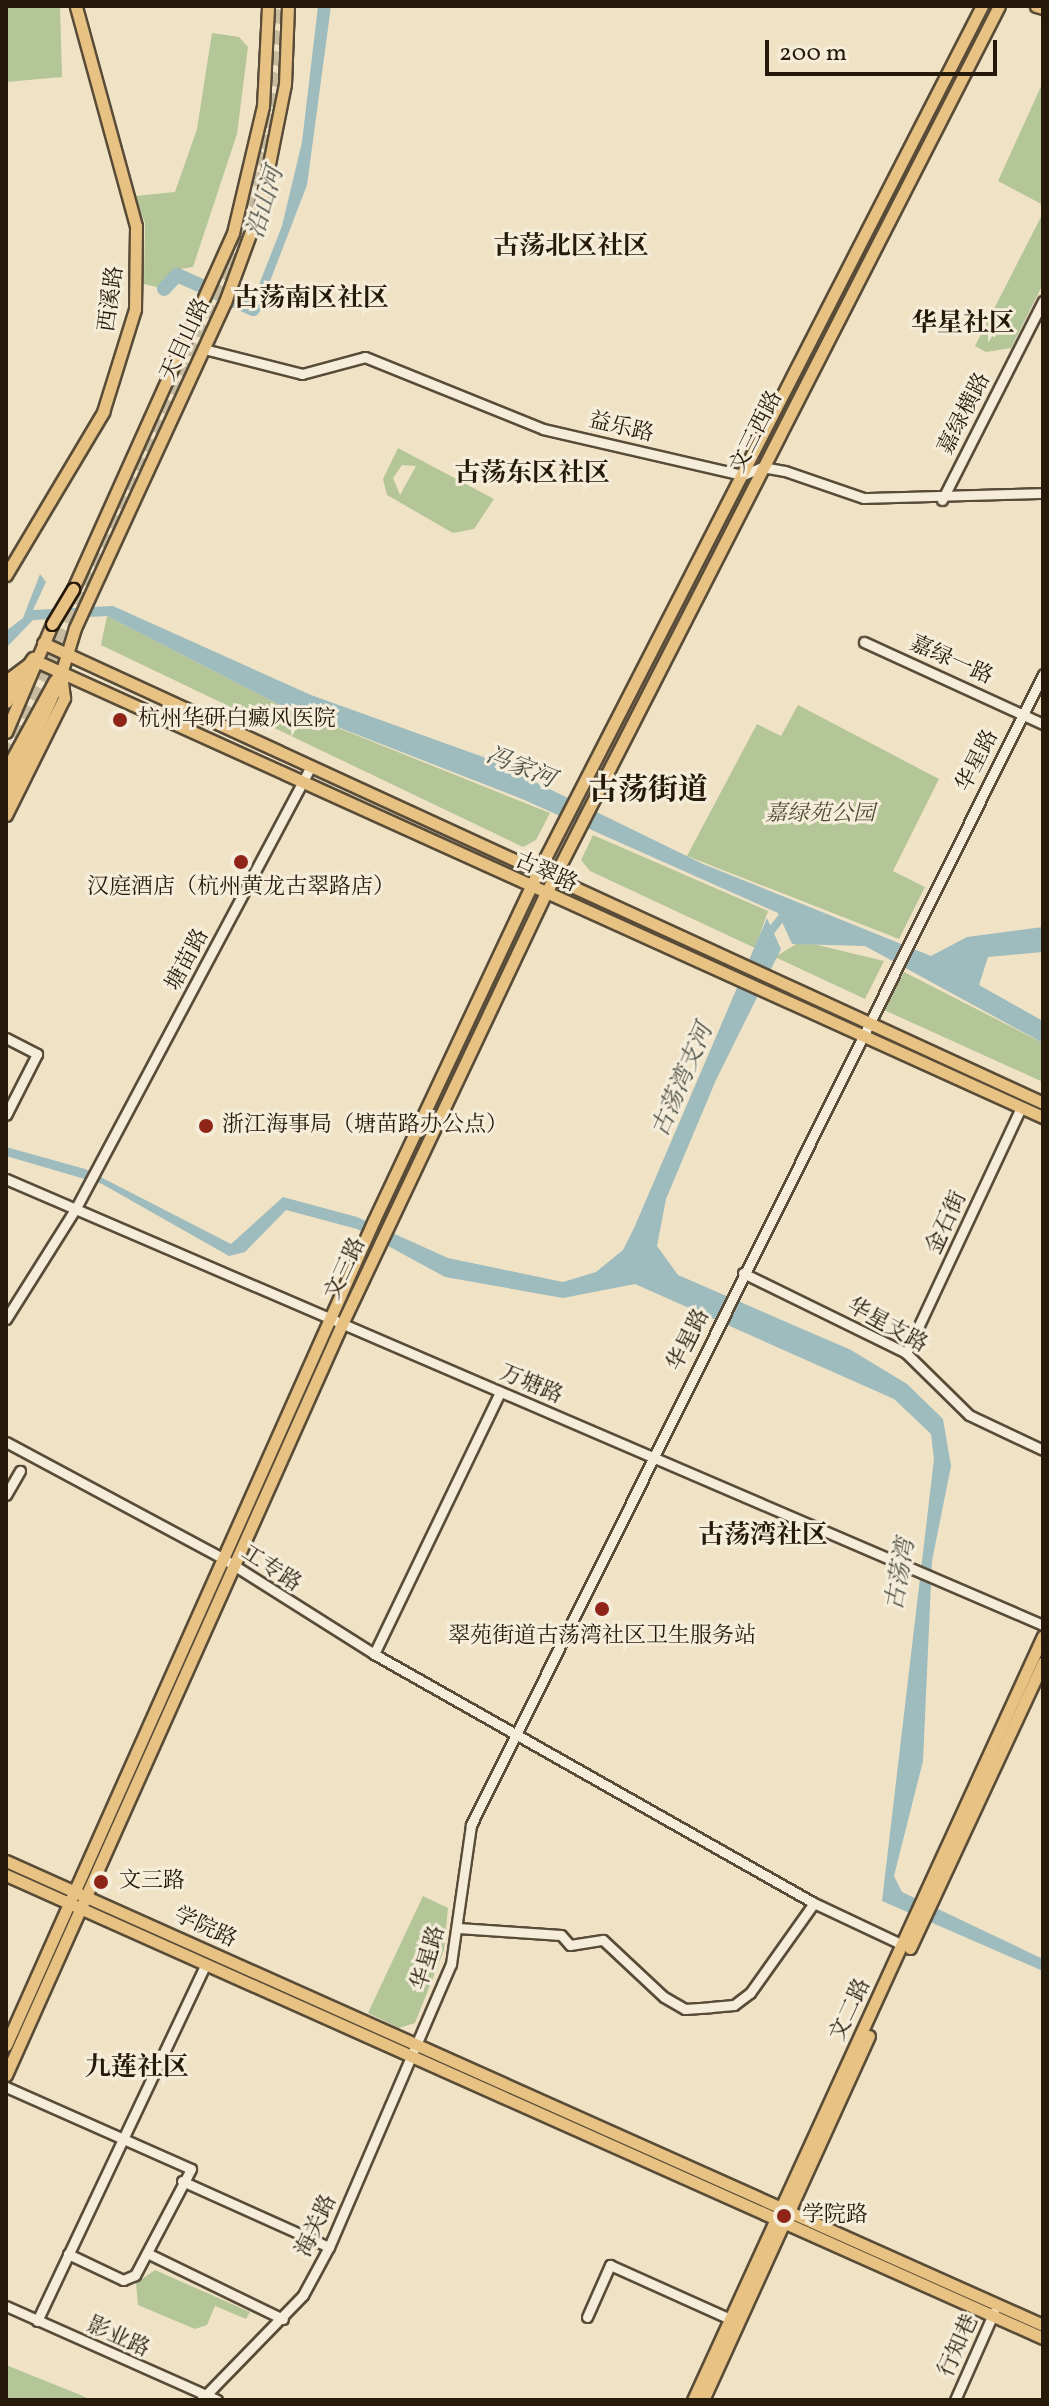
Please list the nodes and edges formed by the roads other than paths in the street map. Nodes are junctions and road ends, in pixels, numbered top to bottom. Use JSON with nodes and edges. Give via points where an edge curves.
{"nodes":[{"id":1,"x":76,"y":6,"type":"edge"},
{"id":2,"x":268,"y":6,"type":"edge"},
{"id":3,"x":288,"y":6,"type":"edge"},
{"id":4,"x":982,"y":6,"type":"edge"},
{"id":5,"x":999,"y":6,"type":"edge"},
{"id":6,"x":1036,"y":6,"type":"edge"},
{"id":7,"x":1043,"y":8,"type":"edge"},
{"id":8,"x":1043,"y":301,"type":"edge"},
{"id":9,"x":204,"y":349,"type":"junction"},
{"id":10,"x":762,"y":467,"type":"junction"},
{"id":11,"x":743,"y":475,"type":"junction"},
{"id":12,"x":1043,"y":493,"type":"edge"},
{"id":13,"x":942,"y":500,"type":"junction"},
{"id":14,"x":6,"y":575,"type":"edge"},
{"id":15,"x":864,"y":642,"type":"dead end"},
{"id":16,"x":43,"y":643,"type":"junction"},
{"id":17,"x":67,"y":655,"type":"junction"},
{"id":18,"x":34,"y":660,"type":"junction"},
{"id":19,"x":61,"y":674,"type":"junction"},
{"id":20,"x":1043,"y":674,"type":"edge"},
{"id":21,"x":6,"y":681,"type":"edge"},
{"id":22,"x":6,"y":701,"type":"edge"},
{"id":23,"x":1023,"y":713,"type":"junction"},
{"id":24,"x":1043,"y":724,"type":"edge"},
{"id":25,"x":6,"y":732,"type":"edge"},
{"id":26,"x":310,"y":768,"type":"junction"},
{"id":27,"x":6,"y":770,"type":"edge"},
{"id":28,"x":302,"y":783,"type":"junction"},
{"id":29,"x":6,"y":796,"type":"edge"},
{"id":30,"x":6,"y":815,"type":"edge"},
{"id":31,"x":538,"y":872,"type":"junction"},
{"id":32,"x":554,"y":878,"type":"junction"},
{"id":33,"x":531,"y":888,"type":"junction"},
{"id":34,"x":545,"y":895,"type":"junction"},
{"id":35,"x":738,"y":972,"type":"junction"},
{"id":36,"x":862,"y":1029,"type":"junction"},
{"id":37,"x":6,"y":1038,"type":"edge"},
{"id":38,"x":1043,"y":1103,"type":"edge"},
{"id":39,"x":1021,"y":1107,"type":"junction"},
{"id":40,"x":6,"y":1115,"type":"edge"},
{"id":41,"x":1043,"y":1117,"type":"edge"},
{"id":42,"x":6,"y":1179,"type":"edge"},
{"id":43,"x":76,"y":1208,"type":"junction"},
{"id":44,"x":743,"y":1273,"type":"junction"},
{"id":45,"x":6,"y":1319,"type":"edge"},
{"id":46,"x":329,"y":1320,"type":"junction"},
{"id":47,"x":342,"y":1324,"type":"junction"},
{"id":48,"x":906,"y":1353,"type":"junction"},
{"id":49,"x":500,"y":1392,"type":"junction"},
{"id":50,"x":6,"y":1442,"type":"edge"},
{"id":51,"x":1043,"y":1450,"type":"edge"},
{"id":52,"x":651,"y":1454,"type":"junction"},
{"id":53,"x":20,"y":1471,"type":"dead end"},
{"id":54,"x":6,"y":1495,"type":"edge"},
{"id":55,"x":224,"y":1559,"type":"junction"},
{"id":56,"x":234,"y":1568,"type":"junction"},
{"id":57,"x":1043,"y":1625,"type":"edge"},
{"id":58,"x":1043,"y":1636,"type":"edge"},
{"id":59,"x":374,"y":1654,"type":"junction"},
{"id":60,"x":1043,"y":1663,"type":"edge"},
{"id":61,"x":515,"y":1729,"type":"junction"},
{"id":62,"x":6,"y":1861,"type":"edge"},
{"id":63,"x":6,"y":1875,"type":"edge"},
{"id":64,"x":79,"y":1901,"type":"junction"},
{"id":65,"x":928,"y":1901,"type":"junction"},
{"id":66,"x":814,"y":1903,"type":"junction"},
{"id":67,"x":918,"y":1922,"type":"junction"},
{"id":68,"x":458,"y":1928,"type":"junction"},
{"id":69,"x":903,"y":1945,"type":"junction"},
{"id":70,"x":206,"y":1964,"type":"junction"},
{"id":71,"x":6,"y":2045,"type":"edge"},
{"id":72,"x":415,"y":2046,"type":"junction"},
{"id":73,"x":6,"y":2075,"type":"edge"},
{"id":74,"x":6,"y":2087,"type":"edge"},
{"id":75,"x":125,"y":2141,"type":"junction"},
{"id":76,"x":182,"y":2181,"type":"junction"},
{"id":77,"x":782,"y":2213,"type":"junction"},
{"id":78,"x":329,"y":2247,"type":"junction"},
{"id":79,"x":147,"y":2253,"type":"junction"},
{"id":80,"x":68,"y":2254,"type":"junction"},
{"id":81,"x":6,"y":2306,"type":"edge"},
{"id":82,"x":994,"y":2311,"type":"junction"},
{"id":83,"x":587,"y":2317,"type":"dead end"},
{"id":84,"x":283,"y":2319,"type":"junction"},
{"id":85,"x":730,"y":2319,"type":"junction"},
{"id":86,"x":37,"y":2321,"type":"junction"},
{"id":87,"x":1043,"y":2325,"type":"edge"},
{"id":88,"x":1043,"y":2338,"type":"edge"},
{"id":89,"x":202,"y":2398,"type":"edge"},
{"id":90,"x":217,"y":2400,"type":"edge"},
{"id":91,"x":693,"y":2400,"type":"edge"},
{"id":92,"x":703,"y":2400,"type":"edge"},
{"id":93,"x":955,"y":2400,"type":"edge"}],
"edges":[{"from":1,"to":14,"type":"main road","name":"西溪路","via":[[136,226],[135,309],[103,412]]},
{"from":2,"to":16,"type":"main road","name":"天目山路","bridge":true,"via":[[255,147],[217,272],[73,589]]},
{"from":3,"to":9,"type":"main road","name":"天目山路","via":[[279,128],[235,279]]},
{"from":4,"to":11,"type":"main road","name":"文三西路"},
{"from":5,"to":10,"type":"main road","name":"文三西路"},
{"from":6,"to":7,"type":"main road"},
{"from":8,"to":13,"type":"street","name":"嘉绿横路"},
{"from":9,"to":11,"type":"street","name":"益乐路","via":[[302,374],[344,359],[373,359],[543,429]]},
{"from":9,"to":17,"type":"main road","name":"天目山路"},
{"from":10,"to":11,"type":"street"},
{"from":10,"to":13,"type":"street","via":[[864,498]]},
{"from":10,"to":32,"type":"main road","name":"文三西路"},
{"from":11,"to":31,"type":"main road","name":"文三西路"},
{"from":12,"to":13,"type":"street"},
{"from":15,"to":23,"type":"street","name":"嘉绿一路"},
{"from":16,"to":17,"type":"main road","name":"古翠路"},
{"from":16,"to":18,"type":"main road","name":"天目山路"},
{"from":17,"to":19,"type":"main road","name":"天目山路"},
{"from":17,"to":26,"type":"main road","name":"古翠路"},
{"from":18,"to":19,"type":"main road","name":"古翠路"},
{"from":18,"to":21,"type":"main road","name":"天目山路"},
{"from":18,"to":22,"type":"highway"},
{"from":18,"to":25,"type":"main road","name":"天目山路"},
{"from":19,"to":27,"type":"main road","name":"天目山路"},
{"from":19,"to":28,"type":"main road","name":"古翠路"},
{"from":19,"to":29,"type":"highway"},
{"from":19,"to":30,"type":"main road","name":"天目山路","via":[[64,698]]},
{"from":20,"to":23,"type":"street","name":"华星路"},
{"from":23,"to":24,"type":"street","name":"嘉绿一路"},
{"from":23,"to":36,"type":"street","name":"华星路"},
{"from":26,"to":28,"type":"street","name":"塘苗路"},
{"from":26,"to":31,"type":"main road","name":"古翠路"},
{"from":28,"to":33,"type":"main road","name":"古翠路"},
{"from":28,"to":43,"type":"street","name":"塘苗路"},
{"from":31,"to":32,"type":"main road","name":"古翠路"},
{"from":31,"to":33,"type":"main road","name":"文三路"},
{"from":32,"to":34,"type":"main road","name":"文三路"},
{"from":32,"to":35,"type":"main road","name":"古翠路"},
{"from":33,"to":34,"type":"main road","name":"古翠路"},
{"from":33,"to":46,"type":"main road","name":"文三路"},
{"from":34,"to":35,"type":"main road","name":"古翠路"},
{"from":34,"to":47,"type":"main road","name":"文三路"},
{"from":35,"to":36,"type":"main road","name":"古翠路"},
{"from":36,"to":38,"type":"main road","name":"古翠路"},
{"from":36,"to":39,"type":"main road","name":"古翠路"},
{"from":36,"to":44,"type":"street","name":"华星路"},
{"from":37,"to":40,"type":"street","via":[[37,1054]]},
{"from":39,"to":41,"type":"main road","name":"古翠路"},
{"from":39,"to":48,"type":"street","name":"金石街"},
{"from":42,"to":43,"type":"street","name":"万塘路"},
{"from":43,"to":45,"type":"street"},
{"from":43,"to":46,"type":"street","name":"万塘路"},
{"from":44,"to":48,"type":"street","name":"华星支路"},
{"from":44,"to":52,"type":"street","name":"华星路"},
{"from":46,"to":47,"type":"street","name":"万塘路"},
{"from":46,"to":55,"type":"main road","name":"文三路"},
{"from":47,"to":49,"type":"street","name":"万塘路"},
{"from":47,"to":56,"type":"main road","name":"文三路"},
{"from":48,"to":51,"type":"street","name":"华星支路","via":[[969,1415]]},
{"from":49,"to":52,"type":"street","name":"万塘路"},
{"from":49,"to":59,"type":"street"},
{"from":50,"to":55,"type":"street","name":"工专路"},
{"from":52,"to":57,"type":"street","name":"万塘路"},
{"from":52,"to":61,"type":"street","name":"华星路"},
{"from":53,"to":54,"type":"street"},
{"from":55,"to":56,"type":"street","name":"工专路"},
{"from":55,"to":64,"type":"main road","name":"文三路"},
{"from":56,"to":59,"type":"street","name":"工专路"},
{"from":56,"to":64,"type":"main road","name":"文三路"},
{"from":58,"to":65,"type":"main road","name":"文二路"},
{"from":59,"to":61,"type":"street","name":"工专路"},
{"from":60,"to":65,"type":"main road","name":"文二路"},
{"from":61,"to":66,"type":"street","name":"工专路"},
{"from":61,"to":68,"type":"street","name":"华星路","via":[[471,1825]]},
{"from":62,"to":64,"type":"main road","name":"学院路"},
{"from":63,"to":64,"type":"main road","name":"学院路"},
{"from":64,"to":70,"type":"main road","name":"学院路"},
{"from":64,"to":71,"type":"main road","name":"文三路"},
{"from":64,"to":72,"type":"main road","name":"学院路"},
{"from":64,"to":73,"type":"main road","name":"文三路"},
{"from":65,"to":67,"type":"main road","name":"文二路"},
{"from":66,"to":68,"type":"street","via":[[750,1993],[734,2005],[685,2009],[664,1997],[603,1940],[570,1945],[561,1935]]},
{"from":66,"to":69,"type":"street","name":"工专路"},
{"from":67,"to":69,"type":"main road","name":"文二路"},
{"from":67,"to":77,"type":"main road","name":"文二路"},
{"from":68,"to":72,"type":"street","name":"华星路"},
{"from":69,"to":77,"type":"main road","name":"文二路"},
{"from":70,"to":72,"type":"main road","name":"学院路"},
{"from":70,"to":75,"type":"street"},
{"from":72,"to":77,"type":"main road","name":"学院路"},
{"from":72,"to":78,"type":"street","name":"海关路"},
{"from":74,"to":75,"type":"street"},
{"from":75,"to":76,"type":"street","via":[[191,2169]]},
{"from":75,"to":80,"type":"street"},
{"from":76,"to":78,"type":"street"},
{"from":76,"to":79,"type":"street"},
{"from":77,"to":82,"type":"main road","name":"学院路"},
{"from":77,"to":85,"type":"main road","name":"文二路"},
{"from":77,"to":92,"type":"main road","name":"文二路"},
{"from":78,"to":84,"type":"street","name":"海关路"},
{"from":79,"to":80,"type":"street","via":[[135,2275],[123,2280]]},
{"from":79,"to":84,"type":"street"},
{"from":80,"to":86,"type":"street"},
{"from":81,"to":86,"type":"street","name":"影业路"},
{"from":82,"to":87,"type":"main road","name":"学院路"},
{"from":82,"to":88,"type":"main road","name":"学院路"},
{"from":82,"to":93,"type":"street","name":"行知巷"},
{"from":83,"to":85,"type":"street","via":[[610,2265]]},
{"from":84,"to":89,"type":"street","name":"海关路"},
{"from":85,"to":91,"type":"main road","name":"文二路"},
{"from":86,"to":89,"type":"street","name":"影业路"},
{"from":89,"to":90,"type":"street","name":"影业路"}]}
